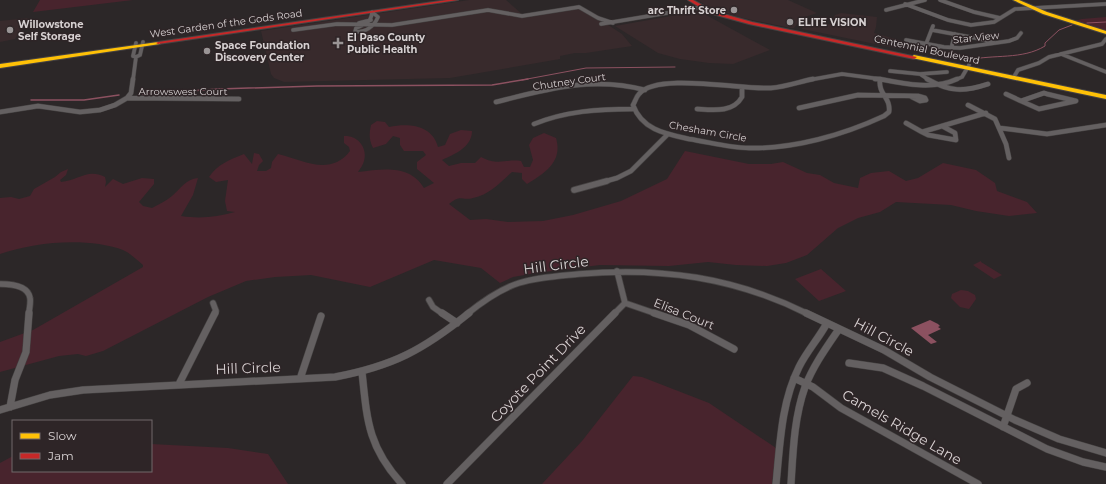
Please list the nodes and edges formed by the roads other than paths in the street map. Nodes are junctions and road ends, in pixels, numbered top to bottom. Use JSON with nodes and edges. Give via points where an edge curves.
{"nodes":[{"id":1,"x":435,"y":0,"type":"edge"},
{"id":2,"x":456,"y":0,"type":"edge"},
{"id":3,"x":690,"y":0,"type":"edge"},
{"id":4,"x":696,"y":0,"type":"edge"},
{"id":5,"x":925,"y":0,"type":"edge"},
{"id":6,"x":940,"y":0,"type":"edge"},
{"id":7,"x":1015,"y":0,"type":"edge"},
{"id":8,"x":1086,"y":0,"type":"edge"},
{"id":9,"x":905,"y":4,"type":"junction"},
{"id":10,"x":1096,"y":4,"type":"junction"},
{"id":11,"x":1106,"y":4,"type":"edge"},
{"id":12,"x":1073,"y":6,"type":"junction"},
{"id":13,"x":703,"y":7,"type":"junction"},
{"id":14,"x":1033,"y":8,"type":"junction"},
{"id":15,"x":1077,"y":8,"type":"dead end"},
{"id":16,"x":886,"y":10,"type":"dead end"},
{"id":17,"x":371,"y":16,"type":"junction"},
{"id":18,"x":1000,"y":18,"type":"junction"},
{"id":19,"x":613,"y":23,"type":"junction"},
{"id":20,"x":351,"y":24,"type":"junction"},
{"id":21,"x":601,"y":24,"type":"dead end"},
{"id":22,"x":365,"y":25,"type":"junction"},
{"id":23,"x":371,"y":25,"type":"junction"},
{"id":24,"x":293,"y":30,"type":"dead end"},
{"id":25,"x":1021,"y":33,"type":"dead end"},
{"id":26,"x":1106,"y":33,"type":"edge"},
{"id":27,"x":955,"y":34,"type":"junction"},
{"id":28,"x":1106,"y":39,"type":"edge"},
{"id":29,"x":906,"y":40,"type":"dead end"},
{"id":30,"x":995,"y":43,"type":"junction"},
{"id":31,"x":139,"y":44,"type":"junction"},
{"id":32,"x":925,"y":44,"type":"junction"},
{"id":33,"x":939,"y":46,"type":"junction"},
{"id":34,"x":953,"y":48,"type":"junction"},
{"id":35,"x":922,"y":51,"type":"dead end"},
{"id":36,"x":1061,"y":54,"type":"junction"},
{"id":37,"x":136,"y":57,"type":"junction"},
{"id":38,"x":934,"y":57,"type":"junction"},
{"id":39,"x":0,"y":63,"type":"edge"},
{"id":40,"x":968,"y":65,"type":"junction"},
{"id":41,"x":0,"y":66,"type":"edge"},
{"id":42,"x":890,"y":71,"type":"dead end"},
{"id":43,"x":947,"y":72,"type":"dead end"},
{"id":44,"x":1106,"y":72,"type":"edge"},
{"id":45,"x":920,"y":74,"type":"junction"},
{"id":46,"x":1015,"y":75,"type":"junction"},
{"id":47,"x":880,"y":79,"type":"junction"},
{"id":48,"x":988,"y":84,"type":"dead end"},
{"id":49,"x":936,"y":85,"type":"junction"},
{"id":50,"x":742,"y":87,"type":"junction"},
{"id":51,"x":645,"y":90,"type":"junction"},
{"id":52,"x":1079,"y":91,"type":"junction"},
{"id":53,"x":1006,"y":94,"type":"dead end"},
{"id":54,"x":884,"y":95,"type":"junction"},
{"id":55,"x":910,"y":96,"type":"dead end"},
{"id":56,"x":1106,"y":96,"type":"edge"},
{"id":57,"x":127,"y":98,"type":"junction"},
{"id":58,"x":239,"y":99,"type":"dead end"},
{"id":59,"x":1021,"y":101,"type":"junction"},
{"id":60,"x":1076,"y":101,"type":"junction"},
{"id":61,"x":496,"y":102,"type":"dead end"},
{"id":62,"x":968,"y":105,"type":"dead end"},
{"id":63,"x":697,"y":108,"type":"dead end"},
{"id":64,"x":799,"y":108,"type":"dead end"},
{"id":65,"x":634,"y":109,"type":"junction"},
{"id":66,"x":0,"y":112,"type":"edge"},
{"id":67,"x":986,"y":113,"type":"junction"},
{"id":68,"x":906,"y":123,"type":"dead end"},
{"id":69,"x":534,"y":124,"type":"dead end"},
{"id":70,"x":1106,"y":125,"type":"edge"},
{"id":71,"x":942,"y":126,"type":"junction"},
{"id":72,"x":1000,"y":128,"type":"junction"},
{"id":73,"x":922,"y":132,"type":"junction"},
{"id":74,"x":668,"y":134,"type":"junction"},
{"id":75,"x":1009,"y":158,"type":"dead end"},
{"id":76,"x":574,"y":190,"type":"dead end"},
{"id":77,"x":617,"y":271,"type":"junction"},
{"id":78,"x":0,"y":284,"type":"edge"},
{"id":79,"x":429,"y":300,"type":"dead end"},
{"id":80,"x":213,"y":303,"type":"dead end"},
{"id":81,"x":625,"y":303,"type":"junction"},
{"id":82,"x":321,"y":316,"type":"dead end"},
{"id":83,"x":457,"y":323,"type":"junction"},
{"id":84,"x":827,"y":323,"type":"junction"},
{"id":85,"x":839,"y":329,"type":"junction"},
{"id":86,"x":734,"y":349,"type":"dead end"},
{"id":87,"x":849,"y":364,"type":"dead end"},
{"id":88,"x":362,"y":372,"type":"junction"},
{"id":89,"x":794,"y":378,"type":"junction"},
{"id":90,"x":300,"y":379,"type":"junction"},
{"id":91,"x":1027,"y":383,"type":"dead end"},
{"id":92,"x":180,"y":384,"type":"junction"},
{"id":93,"x":807,"y":384,"type":"junction"},
{"id":94,"x":10,"y":407,"type":"junction"},
{"id":95,"x":0,"y":410,"type":"edge"},
{"id":96,"x":1007,"y":415,"type":"junction"},
{"id":97,"x":1003,"y":427,"type":"junction"},
{"id":98,"x":1106,"y":453,"type":"edge"},
{"id":99,"x":1106,"y":467,"type":"edge"},
{"id":100,"x":402,"y":484,"type":"edge"},
{"id":101,"x":447,"y":484,"type":"edge"},
{"id":102,"x":776,"y":484,"type":"edge"},
{"id":103,"x":791,"y":484,"type":"edge"},
{"id":104,"x":978,"y":484,"type":"edge"}],
"edges":[{"from":1,"to":31,"type":"main road","name":"West Garden of the Gods Road"},
{"from":2,"to":17,"type":"main road","name":"West Garden of the Gods Road"},
{"from":3,"to":13,"type":"main road","name":"Centennial Boulevard"},
{"from":4,"to":13,"type":"main road","name":"Centennial Boulevard"},
{"from":5,"to":9,"type":"street"},
{"from":6,"to":18,"type":"street"},
{"from":7,"to":14,"type":"main road"},
{"from":8,"to":10,"type":"street"},
{"from":9,"to":16,"type":"street"},
{"from":9,"to":18,"type":"street","via":[[946,20],[966,24],[980,25]]},
{"from":10,"to":11,"type":"street"},
{"from":10,"to":12,"type":"street"},
{"from":12,"to":14,"type":"street"},
{"from":12,"to":15,"type":"street"},
{"from":13,"to":19,"type":"street"},
{"from":13,"to":38,"type":"main road","name":"Centennial Boulevard","via":[[744,21]]},
{"from":14,"to":18,"type":"street","via":[[1011,10]]},
{"from":14,"to":26,"type":"main road"},
{"from":17,"to":20,"type":"street"},
{"from":17,"to":22,"type":"street"},
{"from":17,"to":23,"type":"street","via":[[378,17]]},
{"from":17,"to":31,"type":"main road","name":"West Garden of the Gods Road"},
{"from":19,"to":21,"type":"street"},
{"from":19,"to":23,"type":"street","via":[[579,7],[522,16],[486,10],[396,24]]},
{"from":20,"to":22,"type":"street"},
{"from":20,"to":24,"type":"street"},
{"from":22,"to":23,"type":"street"},
{"from":22,"to":23,"type":"street","via":[[354,31],[363,32]]},
{"from":25,"to":30,"type":"street","name":"Star View","via":[[1014,40]]},
{"from":27,"to":30,"type":"street"},
{"from":27,"to":32,"type":"street","via":[[933,28]]},
{"from":27,"to":34,"type":"street"},
{"from":28,"to":36,"type":"street","via":[[1102,44]]},
{"from":29,"to":32,"type":"street","name":"Star View"},
{"from":30,"to":34,"type":"street","name":"Star View"},
{"from":31,"to":37,"type":"street","via":[[140,55]]},
{"from":31,"to":37,"type":"street","via":[[133,56]]},
{"from":31,"to":39,"type":"main road","name":"West Garden of the Gods Road"},
{"from":31,"to":41,"type":"main road","name":"West Garden of the Gods Road"},
{"from":32,"to":33,"type":"street","name":"Star View"},
{"from":32,"to":35,"type":"street"},
{"from":33,"to":34,"type":"street","name":"Star View"},
{"from":33,"to":38,"type":"street"},
{"from":36,"to":44,"type":"street"},
{"from":36,"to":46,"type":"street","via":[[1018,70]]},
{"from":37,"to":57,"type":"street","via":[[131,93]]},
{"from":38,"to":40,"type":"main road","name":"Centennial Boulevard"},
{"from":38,"to":40,"type":"main road","name":"Centennial Boulevard","via":[[956,65]]},
{"from":40,"to":46,"type":"main road","name":"Centennial Boulevard"},
{"from":40,"to":49,"type":"street","via":[[964,75],[958,80]]},
{"from":40,"to":52,"type":"main road","name":"Centennial Boulevard"},
{"from":42,"to":45,"type":"street"},
{"from":43,"to":45,"type":"street"},
{"from":45,"to":49,"type":"street"},
{"from":46,"to":56,"type":"main road","name":"Centennial Boulevard"},
{"from":47,"to":49,"type":"street"},
{"from":47,"to":50,"type":"street","via":[[837,74],[772,88]]},
{"from":47,"to":54,"type":"street","name":"Chesham Circle","via":[[879,87]]},
{"from":48,"to":49,"type":"street","via":[[965,91]]},
{"from":50,"to":51,"type":"street","via":[[678,82],[660,84]]},
{"from":50,"to":63,"type":"street","via":[[742,97],[737,104],[716,110]]},
{"from":51,"to":61,"type":"street","name":"Chutney Court","via":[[619,83],[597,83]]},
{"from":51,"to":65,"type":"street","via":[[634,99]]},
{"from":52,"to":56,"type":"main road","name":"Centennial Boulevard"},
{"from":52,"to":60,"type":"street"},
{"from":53,"to":59,"type":"street"},
{"from":54,"to":55,"type":"street"},
{"from":54,"to":64,"type":"street","via":[[858,95]]},
{"from":54,"to":74,"type":"street","name":"Chesham Circle","via":[[890,107],[887,115],[840,133],[799,142],[744,148]]},
{"from":57,"to":58,"type":"street","name":"Arrowswest Court"},
{"from":57,"to":66,"type":"street","via":[[110,107],[90,111],[79,112],[40,106]]},
{"from":59,"to":60,"type":"street","via":[[1044,94]]},
{"from":59,"to":60,"type":"street","via":[[1039,109]]},
{"from":62,"to":67,"type":"street"},
{"from":65,"to":69,"type":"street","via":[[590,110],[551,117]]},
{"from":65,"to":74,"type":"street","name":"Chesham Circle","via":[[642,122]]},
{"from":67,"to":71,"type":"street"},
{"from":67,"to":72,"type":"street","via":[[995,119]]},
{"from":68,"to":73,"type":"street"},
{"from":70,"to":72,"type":"street","via":[[1048,134]]},
{"from":71,"to":73,"type":"street"},
{"from":71,"to":73,"type":"street","via":[[955,133],[956,140]]},
{"from":72,"to":75,"type":"street"},
{"from":74,"to":76,"type":"street","via":[[631,171],[617,178]]},
{"from":77,"to":81,"type":"street"},
{"from":77,"to":83,"type":"street","name":"Hill Circle","via":[[518,283],[489,296]]},
{"from":77,"to":84,"type":"street","name":"Hill Circle","via":[[679,274],[745,288],[784,301]]},
{"from":78,"to":94,"type":"street","via":[[21,287],[30,297],[26,352],[15,380]]},
{"from":79,"to":83,"type":"street","via":[[433,307]]},
{"from":80,"to":92,"type":"street","via":[[216,311]]},
{"from":81,"to":86,"type":"street","name":"Elisa Court","via":[[689,325]]},
{"from":81,"to":101,"type":"street","name":"Coyote Point Drive"},
{"from":82,"to":90,"type":"street"},
{"from":83,"to":88,"type":"street","name":"Hill Circle","via":[[413,353]]},
{"from":84,"to":85,"type":"street","name":"Hill Circle"},
{"from":84,"to":89,"type":"street"},
{"from":85,"to":93,"type":"street"},
{"from":85,"to":96,"type":"street","name":"Hill Circle"},
{"from":87,"to":97,"type":"street","via":[[872,366],[895,373]]},
{"from":88,"to":90,"type":"street","name":"Hill Circle","via":[[336,377]]},
{"from":88,"to":100,"type":"street","via":[[367,421],[374,445],[385,466]]},
{"from":89,"to":93,"type":"street","name":"Camels Ridge Lane"},
{"from":89,"to":102,"type":"street","via":[[782,425]]},
{"from":90,"to":92,"type":"street","name":"Hill Circle"},
{"from":91,"to":96,"type":"street","via":[[1016,389]]},
{"from":92,"to":94,"type":"street","name":"Hill Circle","via":[[83,390],[50,395]]},
{"from":93,"to":103,"type":"street","via":[[798,421]]},
{"from":93,"to":104,"type":"street","name":"Camels Ridge Lane","via":[[841,408]]},
{"from":94,"to":95,"type":"street","name":"Hill Circle"},
{"from":96,"to":97,"type":"street"},
{"from":96,"to":98,"type":"street","name":"Hill Circle","via":[[1055,438]]},
{"from":97,"to":99,"type":"street","via":[[1064,455]]}]}
